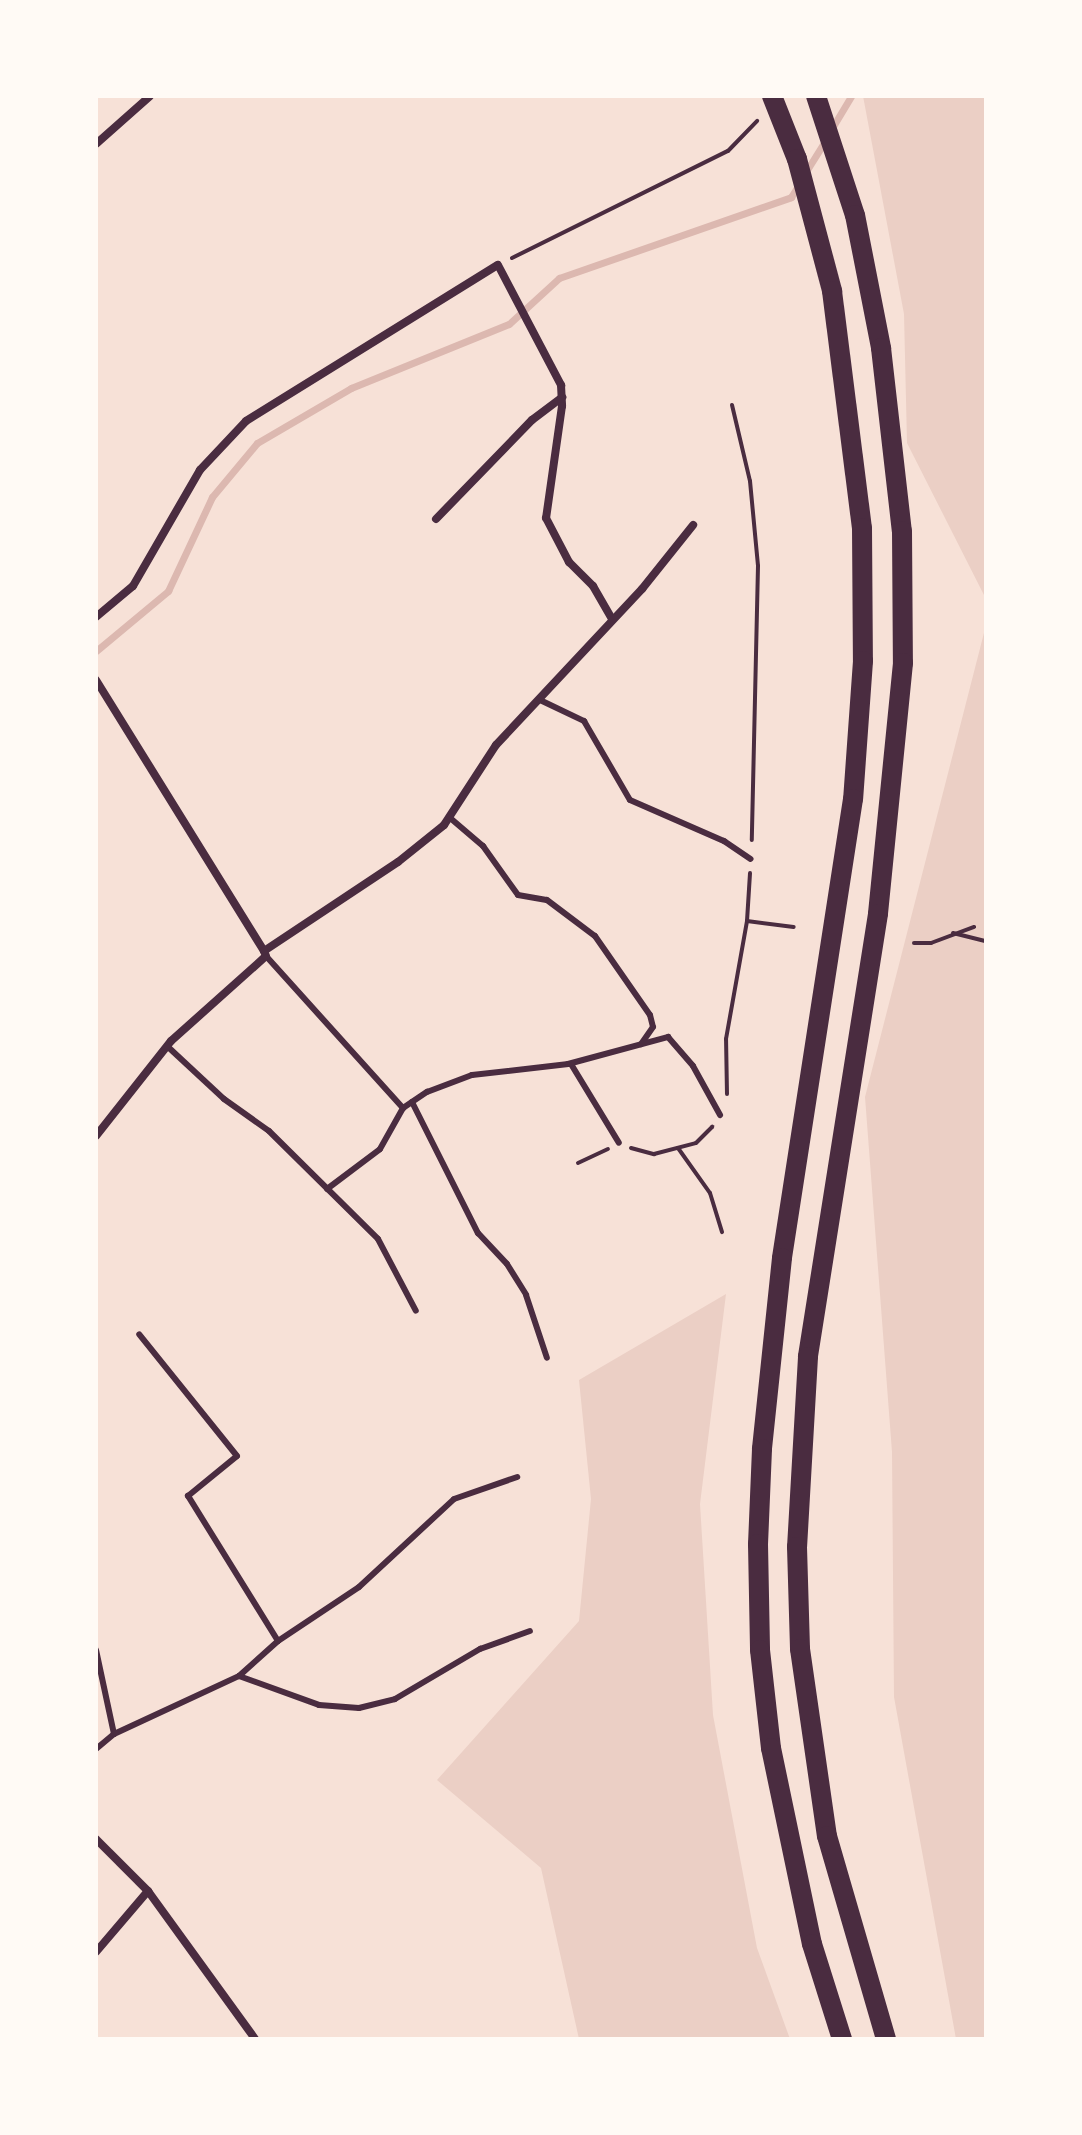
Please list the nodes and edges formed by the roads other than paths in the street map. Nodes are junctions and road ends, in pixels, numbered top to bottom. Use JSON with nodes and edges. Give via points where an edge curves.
{"nodes":[{"id":1,"x":150,"y":96,"type":"edge"},
{"id":2,"x":772,"y":96,"type":"edge"},
{"id":3,"x":816,"y":96,"type":"edge"},
{"id":4,"x":96,"y":144,"type":"edge"},
{"id":5,"x":562,"y":397,"type":"junction"},
{"id":6,"x":436,"y":519,"type":"dead end"},
{"id":7,"x":693,"y":525,"type":"dead end"},
{"id":8,"x":96,"y":617,"type":"edge"},
{"id":9,"x":611,"y":617,"type":"junction"},
{"id":10,"x":96,"y":680,"type":"edge"},
{"id":11,"x":540,"y":700,"type":"junction"},
{"id":12,"x":449,"y":817,"type":"junction"},
{"id":13,"x":751,"y":859,"type":"dead end"},
{"id":14,"x":265,"y":953,"type":"junction"},
{"id":15,"x":641,"y":1044,"type":"junction"},
{"id":16,"x":167,"y":1046,"type":"junction"},
{"id":17,"x":571,"y":1064,"type":"junction"},
{"id":18,"x":412,"y":1102,"type":"junction"},
{"id":19,"x":403,"y":1108,"type":"junction"},
{"id":20,"x":720,"y":1115,"type":"dead end"},
{"id":21,"x":96,"y":1136,"type":"edge"},
{"id":22,"x":619,"y":1143,"type":"dead end"},
{"id":23,"x":327,"y":1189,"type":"junction"},
{"id":24,"x":416,"y":1311,"type":"dead end"},
{"id":25,"x":139,"y":1334,"type":"dead end"},
{"id":26,"x":547,"y":1358,"type":"dead end"},
{"id":27,"x":517,"y":1477,"type":"dead end"},
{"id":28,"x":530,"y":1631,"type":"dead end"},
{"id":29,"x":278,"y":1641,"type":"junction"},
{"id":30,"x":96,"y":1650,"type":"edge"},
{"id":31,"x":239,"y":1676,"type":"junction"},
{"id":32,"x":114,"y":1734,"type":"junction"},
{"id":33,"x":96,"y":1749,"type":"edge"},
{"id":34,"x":96,"y":1839,"type":"edge"},
{"id":35,"x":148,"y":1891,"type":"junction"},
{"id":36,"x":96,"y":1952,"type":"edge"},
{"id":37,"x":255,"y":2039,"type":"edge"},
{"id":38,"x":842,"y":2039,"type":"edge"},
{"id":39,"x":886,"y":2039,"type":"edge"}],
"edges":[{"from":1,"to":4,"type":"street"},
{"from":2,"to":38,"type":"highway","via":[[797,159],[832,291],[861,514],[863,661],[840,903],[780,1274],[758,1544],[760,1650],[771,1748],[805,1916]]},
{"from":3,"to":39,"type":"highway","via":[[855,215],[870,283],[897,467],[903,663],[880,898],[808,1357],[797,1547],[800,1649],[827,1836]]},
{"from":5,"to":6,"type":"street","via":[[532,420]]},
{"from":5,"to":8,"type":"street","via":[[555,369],[498,265],[246,421],[200,470],[133,586]]},
{"from":5,"to":9,"type":"street","via":[[546,518],[569,562],[593,586]]},
{"from":7,"to":9,"type":"street","via":[[642,589]]},
{"from":9,"to":11,"type":"street"},
{"from":10,"to":14,"type":"street"},
{"from":11,"to":12,"type":"street","via":[[496,745]]},
{"from":11,"to":13,"type":"lane","via":[[584,721],[630,800],[724,841]]},
{"from":12,"to":14,"type":"street","via":[[398,862]]},
{"from":12,"to":15,"type":"lane","via":[[483,846],[518,895],[547,900],[595,936],[650,1015],[653,1027]]},
{"from":14,"to":16,"type":"street"},
{"from":14,"to":19,"type":"lane"},
{"from":15,"to":17,"type":"lane"},
{"from":15,"to":20,"type":"lane","via":[[668,1037],[693,1066]]},
{"from":16,"to":21,"type":"street"},
{"from":16,"to":23,"type":"lane","via":[[269,1131]]},
{"from":17,"to":18,"type":"lane","via":[[472,1075]]},
{"from":17,"to":22,"type":"lane"},
{"from":18,"to":19,"type":"lane"},
{"from":18,"to":26,"type":"lane","via":[[478,1233],[526,1295]]},
{"from":19,"to":23,"type":"lane","via":[[380,1149]]},
{"from":23,"to":24,"type":"lane","via":[[378,1239]]},
{"from":25,"to":29,"type":"lane","via":[[237,1456],[188,1496]]},
{"from":27,"to":29,"type":"lane","via":[[454,1499],[359,1587]]},
{"from":28,"to":31,"type":"lane","via":[[480,1649],[395,1699],[359,1708],[319,1705]]},
{"from":29,"to":31,"type":"lane"},
{"from":30,"to":32,"type":"lane"},
{"from":31,"to":32,"type":"lane"},
{"from":32,"to":33,"type":"lane"},
{"from":34,"to":35,"type":"street"},
{"from":35,"to":36,"type":"street"},
{"from":35,"to":37,"type":"street"}]}
